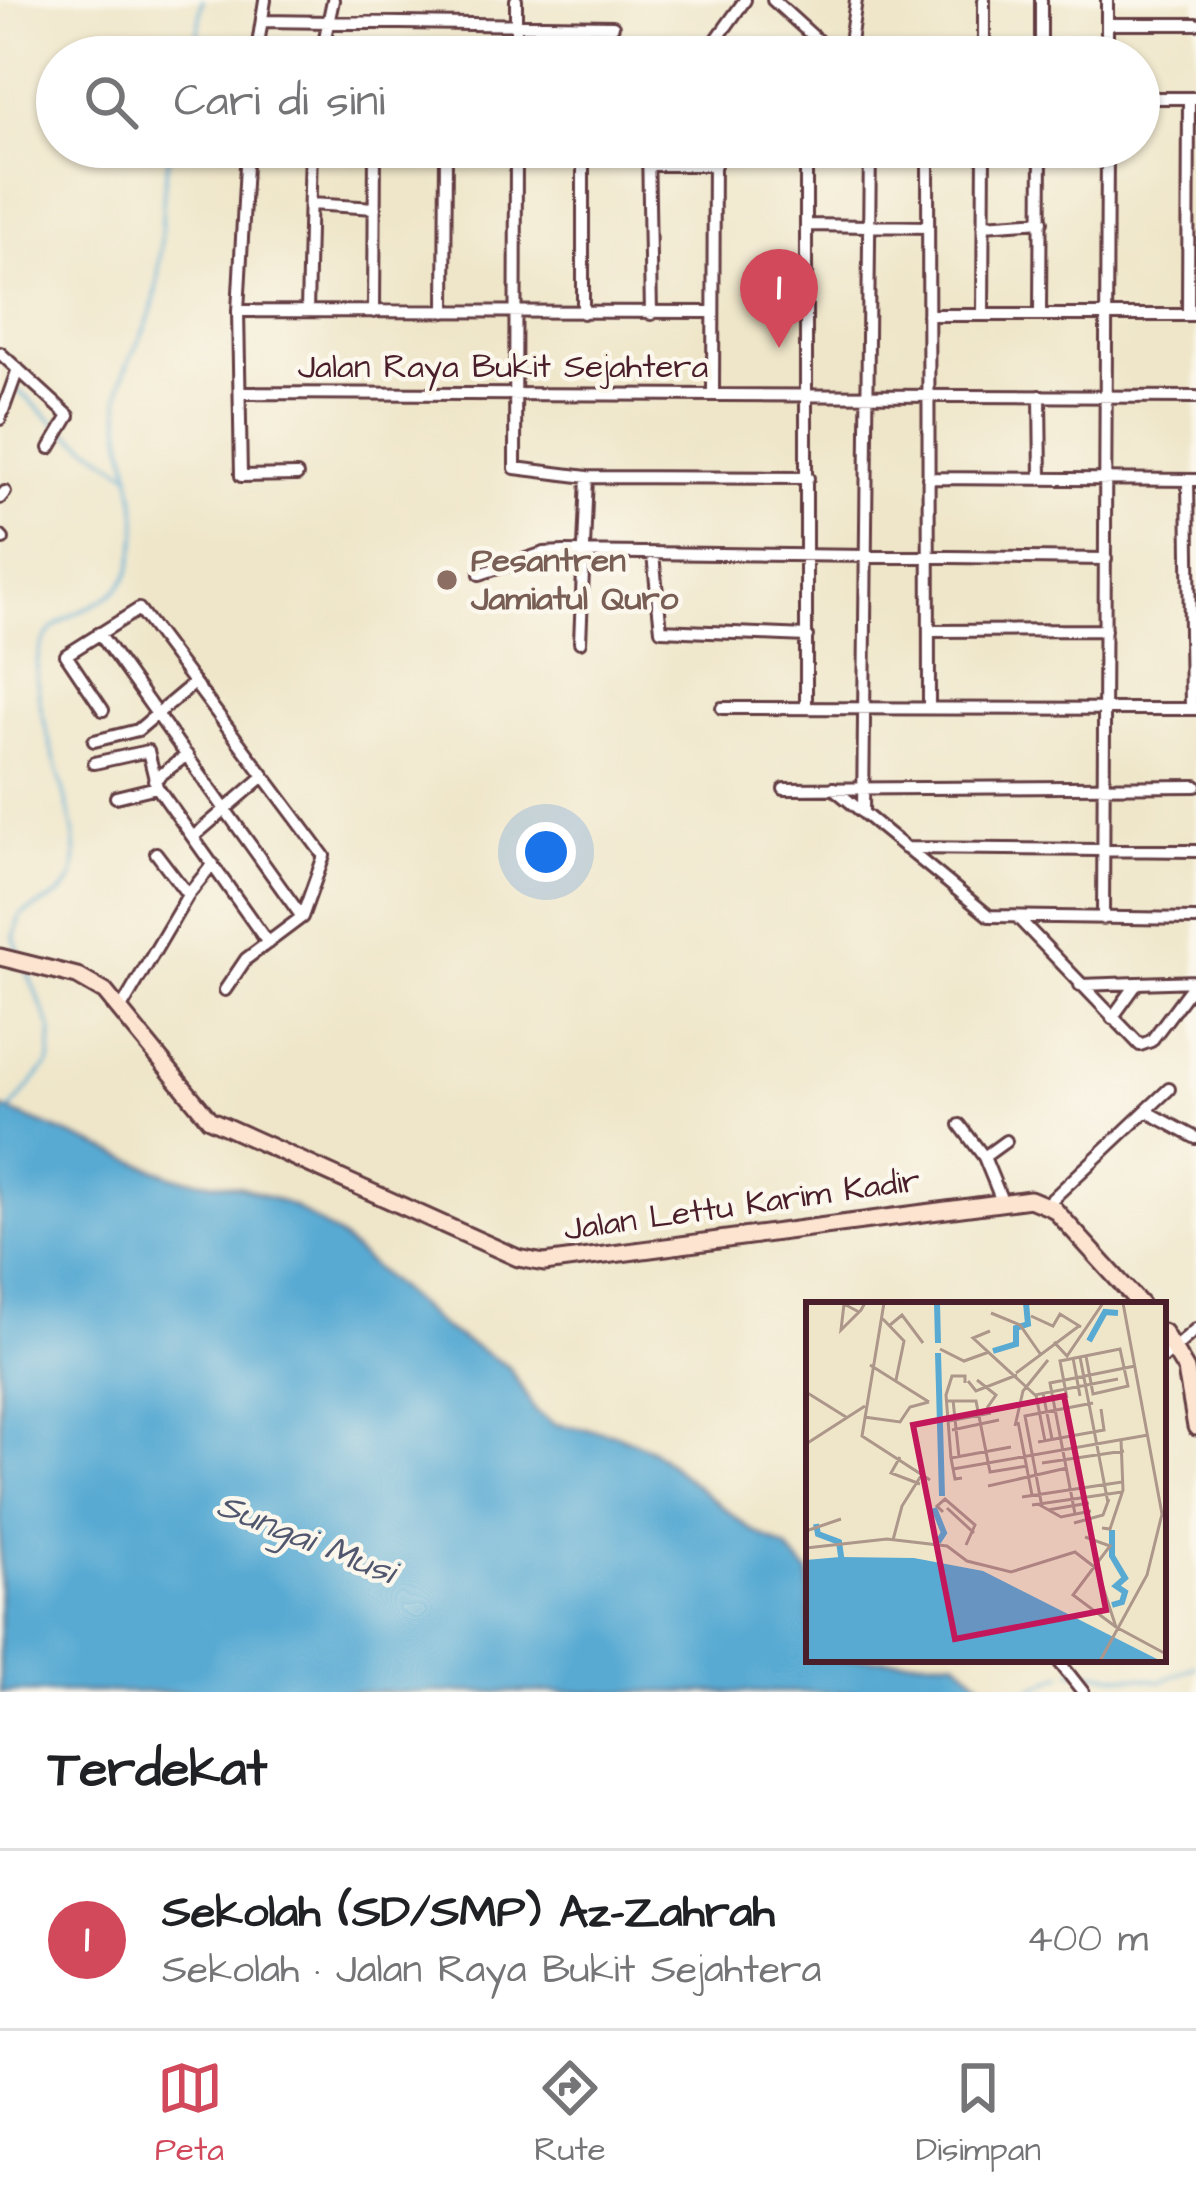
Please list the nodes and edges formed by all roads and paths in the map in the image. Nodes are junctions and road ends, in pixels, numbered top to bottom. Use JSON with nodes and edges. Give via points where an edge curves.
{"nodes":[{"id":1,"x":266,"y":0,"type":"edge"},
{"id":2,"x":333,"y":0,"type":"edge"},
{"id":3,"x":516,"y":0,"type":"edge"},
{"id":4,"x":745,"y":0,"type":"edge"},
{"id":5,"x":773,"y":0,"type":"edge"},
{"id":6,"x":856,"y":0,"type":"edge"},
{"id":7,"x":984,"y":0,"type":"edge"},
{"id":8,"x":1041,"y":0,"type":"edge"},
{"id":9,"x":1107,"y":0,"type":"edge"},
{"id":10,"x":262,"y":21,"type":"junction"},
{"id":11,"x":329,"y":22,"type":"junction"},
{"id":12,"x":1107,"y":23,"type":"junction"},
{"id":13,"x":1196,"y":24,"type":"edge"},
{"id":14,"x":516,"y":26,"type":"junction"},
{"id":15,"x":613,"y":26,"type":"dead end"},
{"id":16,"x":260,"y":36,"type":"edge"},
{"id":17,"x":326,"y":36,"type":"edge"},
{"id":18,"x":516,"y":36,"type":"edge"},
{"id":19,"x":719,"y":36,"type":"edge"},
{"id":20,"x":813,"y":36,"type":"edge"},
{"id":21,"x":851,"y":36,"type":"edge"},
{"id":22,"x":984,"y":36,"type":"edge"},
{"id":23,"x":1041,"y":36,"type":"edge"},
{"id":24,"x":1107,"y":36,"type":"edge"},
{"id":25,"x":1160,"y":98,"type":"edge"},
{"id":26,"x":1192,"y":98,"type":"edge"},
{"id":27,"x":246,"y":168,"type":"edge"},
{"id":28,"x":311,"y":168,"type":"edge"},
{"id":29,"x":375,"y":168,"type":"edge"},
{"id":30,"x":446,"y":168,"type":"edge"},
{"id":31,"x":516,"y":168,"type":"edge"},
{"id":32,"x":583,"y":168,"type":"edge"},
{"id":33,"x":649,"y":168,"type":"edge"},
{"id":34,"x":715,"y":168,"type":"edge"},
{"id":35,"x":807,"y":168,"type":"edge"},
{"id":36,"x":870,"y":168,"type":"edge"},
{"id":37,"x":928,"y":168,"type":"edge"},
{"id":38,"x":984,"y":168,"type":"edge"},
{"id":39,"x":1041,"y":168,"type":"edge"},
{"id":40,"x":1107,"y":168,"type":"edge"},
{"id":41,"x":310,"y":204,"type":"junction"},
{"id":42,"x":375,"y":208,"type":"junction"},
{"id":43,"x":1042,"y":221,"type":"junction"},
{"id":44,"x":983,"y":225,"type":"junction"},
{"id":45,"x":809,"y":226,"type":"junction"},
{"id":46,"x":870,"y":227,"type":"junction"},
{"id":47,"x":928,"y":227,"type":"junction"},
{"id":48,"x":1192,"y":269,"type":"edge"},
{"id":49,"x":238,"y":311,"type":"junction"},
{"id":50,"x":308,"y":311,"type":"junction"},
{"id":51,"x":374,"y":312,"type":"junction"},
{"id":52,"x":445,"y":312,"type":"junction"},
{"id":53,"x":515,"y":312,"type":"junction"},
{"id":54,"x":712,"y":312,"type":"junction"},
{"id":55,"x":583,"y":313,"type":"junction"},
{"id":56,"x":651,"y":314,"type":"junction"},
{"id":57,"x":928,"y":315,"type":"junction"},
{"id":58,"x":983,"y":315,"type":"junction"},
{"id":59,"x":1040,"y":315,"type":"junction"},
{"id":60,"x":1106,"y":315,"type":"junction"},
{"id":61,"x":1192,"y":315,"type":"edge"},
{"id":62,"x":0,"y":353,"type":"edge"},
{"id":63,"x":16,"y":374,"type":"junction"},
{"id":64,"x":242,"y":393,"type":"junction"},
{"id":65,"x":515,"y":393,"type":"junction"},
{"id":66,"x":712,"y":394,"type":"junction"},
{"id":67,"x":808,"y":395,"type":"junction"},
{"id":68,"x":870,"y":395,"type":"junction"},
{"id":69,"x":928,"y":396,"type":"junction"},
{"id":70,"x":1040,"y":396,"type":"junction"},
{"id":71,"x":1106,"y":397,"type":"junction"},
{"id":72,"x":1196,"y":397,"type":"edge"},
{"id":73,"x":0,"y":419,"type":"edge"},
{"id":74,"x":50,"y":448,"type":"dead end"},
{"id":75,"x":297,"y":475,"type":"dead end"},
{"id":76,"x":586,"y":477,"type":"junction"},
{"id":77,"x":808,"y":478,"type":"junction"},
{"id":78,"x":928,"y":478,"type":"junction"},
{"id":79,"x":1041,"y":479,"type":"junction"},
{"id":80,"x":1106,"y":479,"type":"junction"},
{"id":81,"x":1192,"y":480,"type":"edge"},
{"id":82,"x":580,"y":555,"type":"junction"},
{"id":83,"x":653,"y":555,"type":"junction"},
{"id":84,"x":807,"y":556,"type":"junction"},
{"id":85,"x":867,"y":556,"type":"junction"},
{"id":86,"x":928,"y":557,"type":"junction"},
{"id":87,"x":1106,"y":559,"type":"junction"},
{"id":88,"x":480,"y":574,"type":"dead end"},
{"id":89,"x":1105,"y":630,"type":"junction"},
{"id":90,"x":928,"y":631,"type":"junction"},
{"id":91,"x":99,"y":634,"type":"junction"},
{"id":92,"x":807,"y":636,"type":"junction"},
{"id":93,"x":580,"y":642,"type":"dead end"},
{"id":94,"x":1193,"y":670,"type":"edge"},
{"id":95,"x":194,"y":683,"type":"junction"},
{"id":96,"x":722,"y":708,"type":"dead end"},
{"id":97,"x":806,"y":708,"type":"junction"},
{"id":98,"x":864,"y":708,"type":"junction"},
{"id":99,"x":929,"y":709,"type":"junction"},
{"id":100,"x":1105,"y":709,"type":"junction"},
{"id":101,"x":103,"y":710,"type":"dead end"},
{"id":102,"x":1194,"y":710,"type":"edge"},
{"id":103,"x":156,"y":712,"type":"junction"},
{"id":104,"x":94,"y":741,"type":"dead end"},
{"id":105,"x":187,"y":755,"type":"junction"},
{"id":106,"x":94,"y":763,"type":"dead end"},
{"id":107,"x":264,"y":776,"type":"junction"},
{"id":108,"x":156,"y":784,"type":"junction"},
{"id":109,"x":1196,"y":786,"type":"edge"},
{"id":110,"x":1104,"y":787,"type":"junction"},
{"id":111,"x":833,"y":788,"type":"junction"},
{"id":112,"x":862,"y":788,"type":"junction"},
{"id":113,"x":784,"y":789,"type":"dead end"},
{"id":114,"x":116,"y":797,"type":"dead end"},
{"id":115,"x":225,"y":806,"type":"junction"},
{"id":116,"x":863,"y":813,"type":"junction"},
{"id":117,"x":193,"y":836,"type":"junction"},
{"id":118,"x":905,"y":848,"type":"junction"},
{"id":119,"x":1104,"y":850,"type":"junction"},
{"id":120,"x":1196,"y":851,"type":"edge"},
{"id":121,"x":156,"y":853,"type":"dead end"},
{"id":122,"x":213,"y":864,"type":"junction"},
{"id":123,"x":188,"y":895,"type":"junction"},
{"id":124,"x":302,"y":916,"type":"junction"},
{"id":125,"x":1018,"y":919,"type":"junction"},
{"id":126,"x":1103,"y":919,"type":"junction"},
{"id":127,"x":1196,"y":920,"type":"edge"},
{"id":128,"x":268,"y":943,"type":"junction"},
{"id":129,"x":0,"y":957,"type":"edge"},
{"id":130,"x":1196,"y":981,"type":"edge"},
{"id":131,"x":1080,"y":985,"type":"junction"},
{"id":132,"x":1136,"y":986,"type":"junction"},
{"id":133,"x":225,"y":990,"type":"dead end"},
{"id":134,"x":122,"y":1007,"type":"junction"},
{"id":135,"x":1112,"y":1018,"type":"junction"},
{"id":136,"x":1168,"y":1089,"type":"dead end"},
{"id":137,"x":1146,"y":1111,"type":"junction"},
{"id":138,"x":960,"y":1125,"type":"dead end"},
{"id":139,"x":1196,"y":1138,"type":"edge"},
{"id":140,"x":1006,"y":1141,"type":"dead end"},
{"id":141,"x":984,"y":1157,"type":"junction"},
{"id":142,"x":1002,"y":1201,"type":"junction"},
{"id":143,"x":1047,"y":1204,"type":"junction"},
{"id":144,"x":1138,"y":1302,"type":"edge"},
{"id":145,"x":1196,"y":1329,"type":"edge"},
{"id":146,"x":1169,"y":1353,"type":"edge"},
{"id":147,"x":1196,"y":1427,"type":"edge"},
{"id":148,"x":1060,"y":1663,"type":"edge"},
{"id":149,"x":1080,"y":1688,"type":"edge"}],
"edges":[{"from":1,"to":10,"type":"street"},
{"from":2,"to":11,"type":"street"},
{"from":3,"to":14,"type":"street"},
{"from":4,"to":19,"type":"street"},
{"from":5,"to":20,"type":"street"},
{"from":6,"to":21,"type":"street"},
{"from":7,"to":22,"type":"street"},
{"from":8,"to":23,"type":"street"},
{"from":9,"to":12,"type":"street"},
{"from":10,"to":11,"type":"street"},
{"from":10,"to":16,"type":"street"},
{"from":11,"to":14,"type":"street"},
{"from":11,"to":17,"type":"street"},
{"from":12,"to":13,"type":"street"},
{"from":12,"to":24,"type":"street"},
{"from":14,"to":15,"type":"street"},
{"from":14,"to":18,"type":"street"},
{"from":25,"to":26,"type":"street"},
{"from":26,"to":48,"type":"street"},
{"from":27,"to":49,"type":"street"},
{"from":28,"to":41,"type":"street"},
{"from":29,"to":42,"type":"street"},
{"from":30,"to":52,"type":"street"},
{"from":31,"to":53,"type":"street"},
{"from":32,"to":55,"type":"street"},
{"from":33,"to":56,"type":"street"},
{"from":34,"to":54,"type":"street"},
{"from":35,"to":45,"type":"street"},
{"from":36,"to":46,"type":"street"},
{"from":37,"to":47,"type":"street"},
{"from":38,"to":44,"type":"street"},
{"from":39,"to":43,"type":"street"},
{"from":40,"to":60,"type":"street"},
{"from":41,"to":42,"type":"street"},
{"from":41,"to":50,"type":"street"},
{"from":42,"to":51,"type":"street"},
{"from":43,"to":44,"type":"street"},
{"from":43,"to":59,"type":"street"},
{"from":44,"to":58,"type":"street"},
{"from":45,"to":46,"type":"street"},
{"from":45,"to":67,"type":"street"},
{"from":46,"to":47,"type":"street"},
{"from":46,"to":68,"type":"street"},
{"from":47,"to":57,"type":"street"},
{"from":48,"to":61,"type":"street"},
{"from":49,"to":50,"type":"street"},
{"from":49,"to":64,"type":"street"},
{"from":50,"to":51,"type":"street"},
{"from":51,"to":52,"type":"street"},
{"from":52,"to":53,"type":"street"},
{"from":53,"to":55,"type":"street"},
{"from":53,"to":65,"type":"street"},
{"from":54,"to":56,"type":"street"},
{"from":54,"to":66,"type":"street"},
{"from":55,"to":56,"type":"street"},
{"from":57,"to":58,"type":"street"},
{"from":57,"to":69,"type":"street"},
{"from":58,"to":59,"type":"street"},
{"from":59,"to":60,"type":"street"},
{"from":60,"to":61,"type":"street"},
{"from":60,"to":71,"type":"street"},
{"from":62,"to":63,"type":"street"},
{"from":63,"to":73,"type":"street"},
{"from":63,"to":74,"type":"street","via":[[69,416]]},
{"from":64,"to":65,"type":"street","name":"Jalan Raya Bukit Sejahtera"},
{"from":64,"to":75,"type":"street","via":[[241,476]]},
{"from":65,"to":66,"type":"street","name":"Jalan Raya Bukit Sejahtera"},
{"from":65,"to":76,"type":"street","via":[[515,468]]},
{"from":66,"to":67,"type":"street","name":"Jalan Raya Bukit Sejahtera"},
{"from":67,"to":68,"type":"street","name":"Jalan Raya Bukit Sejahtera"},
{"from":67,"to":77,"type":"street"},
{"from":68,"to":69,"type":"street","name":"Jalan Raya Bukit Sejahtera"},
{"from":68,"to":85,"type":"street"},
{"from":69,"to":70,"type":"street","name":"Jalan Raya Bukit Sejahtera"},
{"from":69,"to":78,"type":"street"},
{"from":70,"to":71,"type":"street","name":"Jalan Raya Bukit Sejahtera"},
{"from":70,"to":79,"type":"street"},
{"from":71,"to":72,"type":"street","name":"Jalan Raya Bukit Sejahtera"},
{"from":71,"to":80,"type":"street"},
{"from":76,"to":77,"type":"street"},
{"from":76,"to":82,"type":"street"},
{"from":77,"to":84,"type":"street"},
{"from":78,"to":79,"type":"street"},
{"from":78,"to":86,"type":"street"},
{"from":79,"to":80,"type":"street"},
{"from":80,"to":81,"type":"street"},
{"from":80,"to":87,"type":"street"},
{"from":81,"to":94,"type":"street"},
{"from":82,"to":83,"type":"street"},
{"from":82,"to":88,"type":"street","via":[[544,553]]},
{"from":82,"to":93,"type":"street"},
{"from":83,"to":84,"type":"street"},
{"from":83,"to":92,"type":"street","via":[[662,630]]},
{"from":84,"to":85,"type":"street"},
{"from":84,"to":92,"type":"street"},
{"from":85,"to":86,"type":"street"},
{"from":85,"to":98,"type":"street"},
{"from":86,"to":87,"type":"street"},
{"from":86,"to":90,"type":"street"},
{"from":87,"to":89,"type":"street"},
{"from":89,"to":90,"type":"street"},
{"from":89,"to":100,"type":"street"},
{"from":90,"to":99,"type":"street"},
{"from":91,"to":95,"type":"street","via":[[139,609]]},
{"from":91,"to":101,"type":"street","via":[[66,657]]},
{"from":91,"to":103,"type":"street"},
{"from":92,"to":97,"type":"street"},
{"from":94,"to":102,"type":"street"},
{"from":95,"to":103,"type":"street"},
{"from":95,"to":107,"type":"street"},
{"from":96,"to":97,"type":"street"},
{"from":97,"to":98,"type":"street"},
{"from":98,"to":99,"type":"street"},
{"from":98,"to":112,"type":"street"},
{"from":99,"to":100,"type":"street"},
{"from":100,"to":102,"type":"street"},
{"from":100,"to":110,"type":"street"},
{"from":103,"to":104,"type":"street","via":[[136,731]]},
{"from":103,"to":105,"type":"street"},
{"from":105,"to":108,"type":"street"},
{"from":105,"to":115,"type":"street"},
{"from":106,"to":108,"type":"street","via":[[147,750]]},
{"from":107,"to":115,"type":"street"},
{"from":107,"to":124,"type":"street","via":[[324,856]]},
{"from":108,"to":114,"type":"street"},
{"from":108,"to":117,"type":"street"},
{"from":109,"to":110,"type":"street"},
{"from":110,"to":112,"type":"street"},
{"from":110,"to":119,"type":"street"},
{"from":111,"to":112,"type":"street"},
{"from":111,"to":113,"type":"street"},
{"from":111,"to":116,"type":"street"},
{"from":112,"to":116,"type":"street"},
{"from":115,"to":117,"type":"street"},
{"from":115,"to":124,"type":"street"},
{"from":116,"to":118,"type":"street"},
{"from":117,"to":122,"type":"street"},
{"from":118,"to":119,"type":"street"},
{"from":118,"to":125,"type":"street","via":[[985,914]]},
{"from":119,"to":120,"type":"street"},
{"from":119,"to":126,"type":"street"},
{"from":121,"to":123,"type":"street"},
{"from":122,"to":123,"type":"street"},
{"from":122,"to":128,"type":"street"},
{"from":123,"to":134,"type":"street"},
{"from":124,"to":128,"type":"street"},
{"from":125,"to":126,"type":"street"},
{"from":125,"to":131,"type":"street"},
{"from":126,"to":127,"type":"street"},
{"from":128,"to":133,"type":"street","via":[[240,964]]},
{"from":129,"to":134,"type":"street","name":"Jalan Lettu Karim Kadir","via":[[93,983]]},
{"from":130,"to":132,"type":"street"},
{"from":130,"to":135,"type":"street","via":[[1148,1043],[1137,1044]]},
{"from":131,"to":132,"type":"street"},
{"from":131,"to":135,"type":"street"},
{"from":132,"to":135,"type":"street"},
{"from":134,"to":142,"type":"street","name":"Jalan Lettu Karim Kadir","via":[[205,1126],[536,1263]]},
{"from":136,"to":137,"type":"street"},
{"from":137,"to":139,"type":"street"},
{"from":137,"to":143,"type":"street"},
{"from":138,"to":141,"type":"street"},
{"from":140,"to":141,"type":"street"},
{"from":141,"to":142,"type":"street"},
{"from":142,"to":143,"type":"street","name":"Jalan Lettu Karim Kadir"},
{"from":143,"to":144,"type":"street"},
{"from":145,"to":146,"type":"street"},
{"from":146,"to":147,"type":"street","via":[[1186,1370]]},
{"from":148,"to":149,"type":"street"}]}
